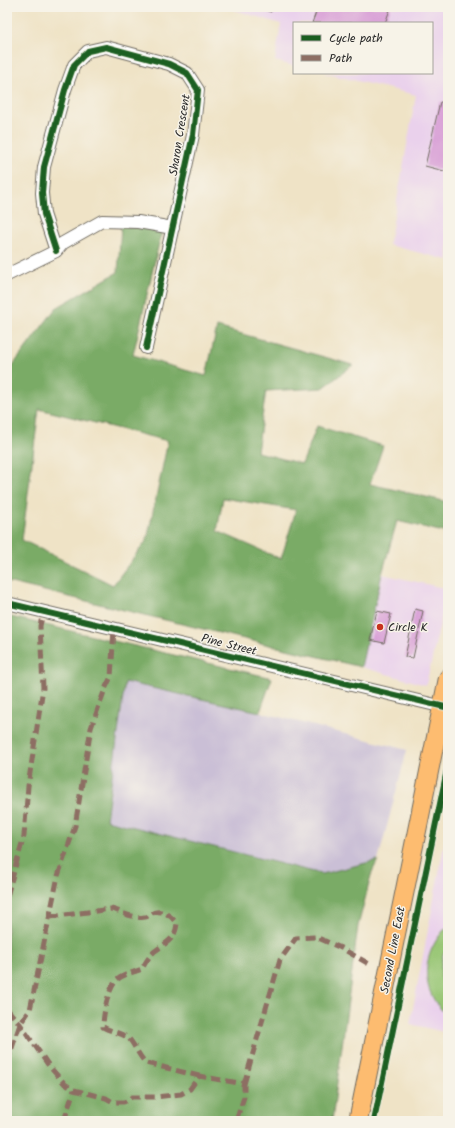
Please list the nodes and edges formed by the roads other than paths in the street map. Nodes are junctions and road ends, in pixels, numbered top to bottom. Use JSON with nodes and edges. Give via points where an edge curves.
{"nodes":[{"id":1,"x":174,"y":228,"type":"junction"},
{"id":2,"x":56,"y":251,"type":"junction"},
{"id":3,"x":7,"y":275,"type":"edge"},
{"id":4,"x":146,"y":348,"type":"dead end"},
{"id":5,"x":7,"y":603,"type":"edge"},
{"id":6,"x":448,"y":678,"type":"edge"},
{"id":7,"x":446,"y":704,"type":"edge"},
{"id":8,"x":358,"y":1121,"type":"edge"}],
"edges":[{"from":1,"to":2,"type":"street","via":[[138,222],[102,222],[63,243]]},
{"from":1,"to":2,"type":"street","name":"Sharon Crescent","via":[[193,135],[198,90],[187,73],[169,64],[106,47],[88,51],[74,65],[44,168],[44,214]]},
{"from":1,"to":4,"type":"street","name":"Sharon Crescent"},
{"from":2,"to":3,"type":"street"},
{"from":5,"to":7,"type":"street","name":"Pine Street"},
{"from":6,"to":7,"type":"highway","name":"Second Line East"},
{"from":7,"to":8,"type":"highway","name":"Second Line East","via":[[427,779]]}]}
